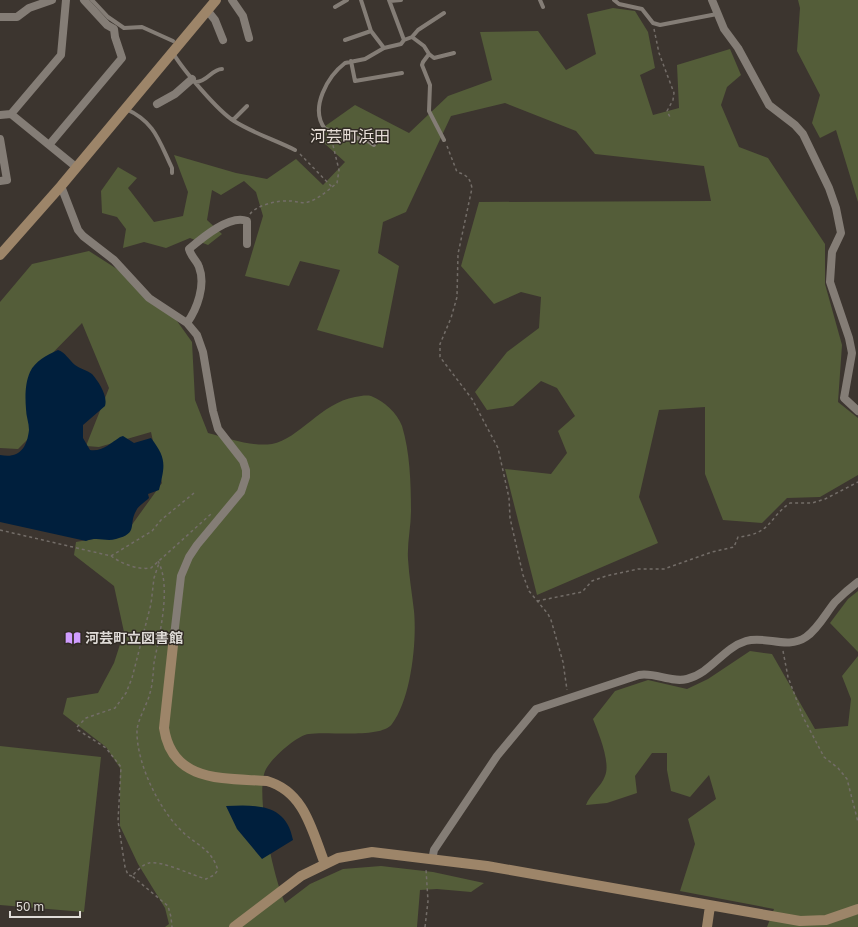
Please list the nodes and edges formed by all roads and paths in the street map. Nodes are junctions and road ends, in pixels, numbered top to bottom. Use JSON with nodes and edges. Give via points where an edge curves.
{"nodes":[{"id":1,"x":52,"y":0,"type":"edge"},
{"id":2,"x":66,"y":0,"type":"edge"},
{"id":3,"x":84,"y":0,"type":"edge"},
{"id":4,"x":92,"y":0,"type":"edge"},
{"id":5,"x":216,"y":0,"type":"edge"},
{"id":6,"x":232,"y":0,"type":"edge"},
{"id":7,"x":347,"y":0,"type":"edge"},
{"id":8,"x":361,"y":0,"type":"edge"},
{"id":9,"x":401,"y":0,"type":"edge"},
{"id":10,"x":540,"y":0,"type":"edge"},
{"id":11,"x":614,"y":0,"type":"edge"},
{"id":12,"x":712,"y":0,"type":"edge"},
{"id":13,"x":389,"y":1,"type":"edge"},
{"id":14,"x":335,"y":7,"type":"dead end"},
{"id":15,"x":542,"y":7,"type":"dead end"},
{"id":16,"x":207,"y":10,"type":"junction"},
{"id":17,"x":444,"y":13,"type":"dead end"},
{"id":18,"x":717,"y":14,"type":"junction"},
{"id":19,"x":0,"y":17,"type":"edge"},
{"id":20,"x":653,"y":23,"type":"junction"},
{"id":21,"x":371,"y":31,"type":"junction"},
{"id":22,"x":412,"y":37,"type":"junction"},
{"id":23,"x":249,"y":38,"type":"dead end"},
{"id":24,"x":223,"y":40,"type":"dead end"},
{"id":25,"x":345,"y":40,"type":"dead end"},
{"id":26,"x":404,"y":40,"type":"junction"},
{"id":27,"x":173,"y":41,"type":"dead end"},
{"id":28,"x":384,"y":48,"type":"junction"},
{"id":29,"x":173,"y":52,"type":"junction"},
{"id":30,"x":454,"y":53,"type":"dead end"},
{"id":31,"x":430,"y":54,"type":"junction"},
{"id":32,"x":351,"y":61,"type":"junction"},
{"id":33,"x":222,"y":69,"type":"dead end"},
{"id":34,"x":402,"y":73,"type":"dead end"},
{"id":35,"x":194,"y":81,"type":"junction"},
{"id":36,"x":157,"y":104,"type":"dead end"},
{"id":37,"x":247,"y":106,"type":"dead end"},
{"id":38,"x":125,"y":109,"type":"junction"},
{"id":39,"x":11,"y":114,"type":"junction"},
{"id":40,"x":0,"y":115,"type":"edge"},
{"id":41,"x":670,"y":117,"type":"dead end"},
{"id":42,"x":233,"y":120,"type":"junction"},
{"id":43,"x":329,"y":131,"type":"junction"},
{"id":44,"x":0,"y":139,"type":"edge"},
{"id":45,"x":444,"y":140,"type":"joint"},
{"id":46,"x":49,"y":145,"type":"junction"},
{"id":47,"x":374,"y":145,"type":"dead end"},
{"id":48,"x":295,"y":150,"type":"joint"},
{"id":49,"x":76,"y":168,"type":"junction"},
{"id":50,"x":172,"y":173,"type":"dead end"},
{"id":51,"x":0,"y":180,"type":"edge"},
{"id":52,"x":60,"y":186,"type":"junction"},
{"id":53,"x":332,"y":187,"type":"junction"},
{"id":54,"x":244,"y":220,"type":"junction"},
{"id":55,"x":247,"y":244,"type":"dead end"},
{"id":56,"x":0,"y":255,"type":"edge"},
{"id":57,"x":187,"y":324,"type":"junction"},
{"id":58,"x":858,"y":411,"type":"edge"},
{"id":59,"x":858,"y":482,"type":"edge"},
{"id":60,"x":194,"y":493,"type":"dead end"},
{"id":61,"x":223,"y":515,"type":"junction"},
{"id":62,"x":0,"y":530,"type":"edge"},
{"id":63,"x":111,"y":556,"type":"junction"},
{"id":64,"x":159,"y":562,"type":"junction"},
{"id":65,"x":858,"y":582,"type":"edge"},
{"id":66,"x":537,"y":601,"type":"junction"},
{"id":67,"x":174,"y":636,"type":"joint"},
{"id":68,"x":783,"y":643,"type":"junction"},
{"id":69,"x":568,"y":698,"type":"junction"},
{"id":70,"x":858,"y":822,"type":"edge"},
{"id":71,"x":430,"y":860,"type":"junction"},
{"id":72,"x":325,"y":864,"type":"junction"},
{"id":73,"x":132,"y":876,"type":"junction"},
{"id":74,"x":710,"y":906,"type":"junction"},
{"id":75,"x":858,"y":909,"type":"edge"},
{"id":76,"x":172,"y":927,"type":"edge"},
{"id":77,"x":234,"y":927,"type":"edge"},
{"id":78,"x":425,"y":927,"type":"edge"},
{"id":79,"x":707,"y":927,"type":"edge"}],
"edges":[{"from":1,"to":19,"type":"street","via":[[29,8],[17,17]]},
{"from":2,"to":39,"type":"street","via":[[61,55]]},
{"from":3,"to":46,"type":"street","via":[[114,29],[114,37],[122,58]]},
{"from":4,"to":27,"type":"lane","via":[[108,17],[124,28],[142,27]]},
{"from":5,"to":16,"type":"street"},
{"from":6,"to":23,"type":"street","via":[[243,16]]},
{"from":7,"to":14,"type":"lane"},
{"from":8,"to":21,"type":"lane"},
{"from":9,"to":13,"type":"lane"},
{"from":10,"to":15,"type":"lane"},
{"from":11,"to":20,"type":"lane","via":[[619,4],[642,9]]},
{"from":12,"to":18,"type":"street"},
{"from":13,"to":26,"type":"lane"},
{"from":16,"to":24,"type":"street","via":[[215,20]]},
{"from":16,"to":29,"type":"street"},
{"from":17,"to":22,"type":"lane"},
{"from":18,"to":20,"type":"lane","via":[[665,25]]},
{"from":18,"to":58,"type":"street","via":[[769,105],[803,134],[829,188],[841,229],[832,252],[830,282],[852,353],[844,398]]},
{"from":20,"to":41,"type":"path","via":[[659,53],[674,93],[667,111]]},
{"from":21,"to":25,"type":"lane"},
{"from":21,"to":28,"type":"lane"},
{"from":22,"to":26,"type":"lane"},
{"from":22,"to":31,"type":"lane"},
{"from":26,"to":28,"type":"lane","via":[[395,46]]},
{"from":28,"to":32,"type":"lane","via":[[365,59]]},
{"from":29,"to":35,"type":"lane"},
{"from":29,"to":38,"type":"street"},
{"from":30,"to":31,"type":"lane","via":[[434,58]]},
{"from":31,"to":45,"type":"lane","via":[[422,66],[430,85],[429,111]]},
{"from":32,"to":34,"type":"lane","via":[[355,81]]},
{"from":32,"to":43,"type":"lane","via":[[341,66],[322,94],[319,106],[321,122]]},
{"from":33,"to":35,"type":"lane","via":[[218,69],[203,81]]},
{"from":35,"to":36,"type":"street"},
{"from":35,"to":42,"type":"lane"},
{"from":37,"to":42,"type":"lane"},
{"from":38,"to":49,"type":"street"},
{"from":38,"to":50,"type":"lane","via":[[135,113],[151,126],[172,168]]},
{"from":39,"to":40,"type":"street"},
{"from":39,"to":46,"type":"street"},
{"from":42,"to":48,"type":"lane","via":[[251,131]]},
{"from":43,"to":47,"type":"lane","via":[[368,141]]},
{"from":43,"to":53,"type":"path","via":[[339,170],[337,183]]},
{"from":44,"to":51,"type":"street","via":[[7,180]]},
{"from":45,"to":66,"type":"path","via":[[457,172],[470,180],[472,188],[458,254],[457,298],[440,344],[440,357],[472,399],[498,448],[523,575]]},
{"from":46,"to":49,"type":"street"},
{"from":48,"to":53,"type":"path"},
{"from":49,"to":52,"type":"street"},
{"from":52,"to":56,"type":"street"},
{"from":52,"to":57,"type":"street","via":[[78,230],[83,236],[114,260],[149,298]]},
{"from":53,"to":54,"type":"path","via":[[308,202],[290,200],[269,203],[252,210]]},
{"from":54,"to":55,"type":"street","via":[[247,222]]},
{"from":54,"to":57,"type":"street","via":[[214,228],[189,249],[191,258],[199,266],[202,281],[195,311]]},
{"from":57,"to":61,"type":"street","via":[[200,341],[218,429],[246,470],[241,492]]},
{"from":59,"to":66,"type":"path","via":[[825,499],[812,503],[790,503],[766,528],[754,535],[738,537],[734,547],[664,568],[606,576],[592,580],[582,592]]},
{"from":60,"to":63,"type":"path","via":[[161,520],[152,531]]},
{"from":61,"to":64,"type":"path","via":[[210,515]]},
{"from":61,"to":67,"type":"street","via":[[197,545],[181,576]]},
{"from":62,"to":63,"type":"path"},
{"from":63,"to":64,"type":"path","via":[[118,561],[145,569]]},
{"from":64,"to":73,"type":"path","via":[[132,678],[126,693],[115,708],[86,718],[78,727],[78,730],[106,748],[121,767],[118,821],[125,867],[128,875]]},
{"from":64,"to":73,"type":"path","via":[[163,588],[161,626],[151,691],[137,729],[140,749],[152,789],[167,814],[186,835],[208,850],[218,870],[206,879],[151,862]]},
{"from":65,"to":68,"type":"street","via":[[839,599],[810,634],[800,641]]},
{"from":66,"to":69,"type":"path","via":[[548,614],[555,633],[563,662]]},
{"from":67,"to":72,"type":"street","via":[[164,728],[171,752],[177,761],[196,773],[267,781],[291,793],[306,813]]},
{"from":68,"to":69,"type":"street","via":[[762,639],[745,642],[728,650],[702,672],[688,679],[673,680],[646,674]]},
{"from":68,"to":70,"type":"path","via":[[788,676],[803,717],[824,757],[838,768],[847,780]]},
{"from":69,"to":71,"type":"street","via":[[536,709],[531,714],[497,756],[434,850]]},
{"from":71,"to":72,"type":"street","via":[[372,852],[347,855]]},
{"from":71,"to":74,"type":"street","via":[[539,874]]},
{"from":71,"to":78,"type":"path"},
{"from":72,"to":77,"type":"street","via":[[301,876]]},
{"from":73,"to":76,"type":"path","via":[[168,906]]},
{"from":74,"to":75,"type":"street","via":[[812,922],[838,917]]},
{"from":74,"to":79,"type":"street"}]}
